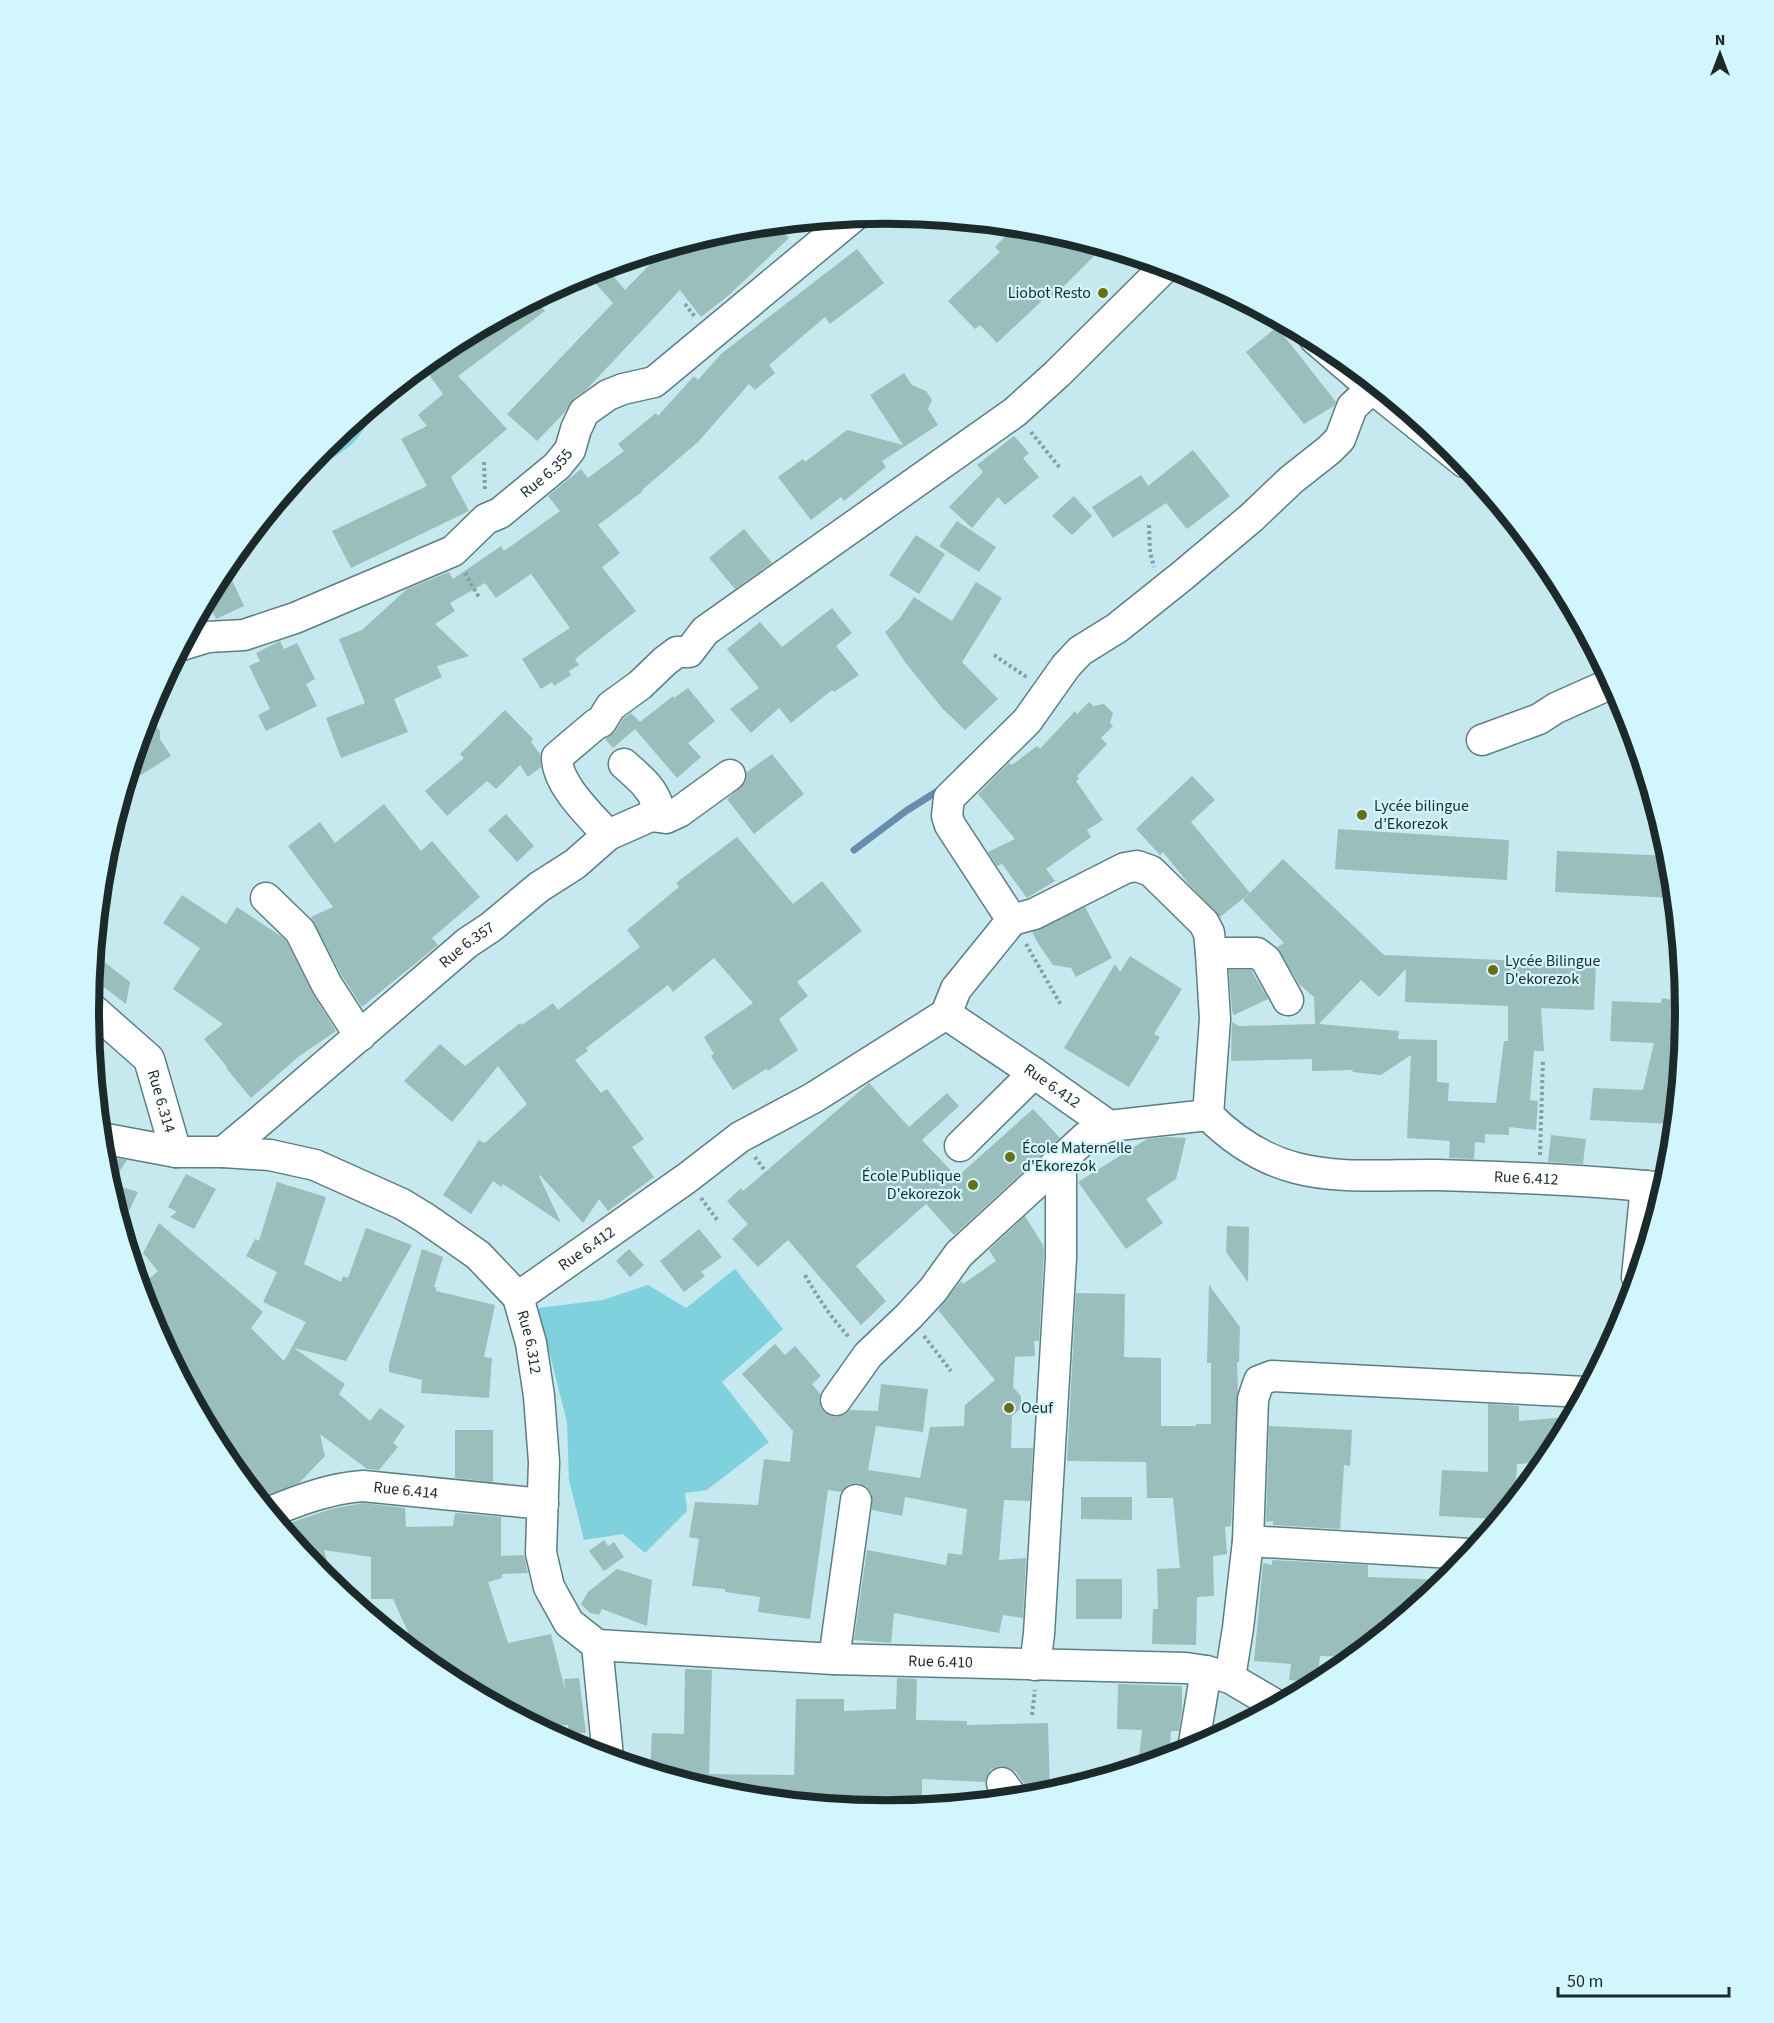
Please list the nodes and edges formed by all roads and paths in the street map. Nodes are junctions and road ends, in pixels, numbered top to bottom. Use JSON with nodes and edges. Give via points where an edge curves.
{"nodes":[{"id":1,"x":843,"y":225,"type":"edge"},
{"id":2,"x":1160,"y":272,"type":"edge"},
{"id":3,"x":1371,"y":389,"type":"edge"},
{"id":4,"x":1015,"y":412,"type":"junction"},
{"id":5,"x":1060,"y":468,"type":"dead end"},
{"id":6,"x":1149,"y":525,"type":"dead end"},
{"id":7,"x":1161,"y":594,"type":"junction"},
{"id":8,"x":191,"y":642,"type":"edge"},
{"id":9,"x":994,"y":655,"type":"dead end"},
{"id":10,"x":1604,"y":686,"type":"edge"},
{"id":11,"x":1049,"y":691,"type":"junction"},
{"id":12,"x":1482,"y":740,"type":"dead end"},
{"id":13,"x":624,"y":764,"type":"dead end"},
{"id":14,"x":730,"y":775,"type":"dead end"},
{"id":15,"x":651,"y":816,"type":"junction"},
{"id":16,"x":608,"y":835,"type":"junction"},
{"id":17,"x":266,"y":898,"type":"dead end"},
{"id":18,"x":1012,"y":920,"type":"junction"},
{"id":19,"x":1210,"y":953,"type":"junction"},
{"id":20,"x":1288,"y":1000,"type":"dead end"},
{"id":21,"x":1061,"y":1005,"type":"dead end"},
{"id":22,"x":946,"y":1014,"type":"junction"},
{"id":23,"x":99,"y":1015,"type":"edge"},
{"id":24,"x":360,"y":1036,"type":"junction"},
{"id":25,"x":1543,"y":1059,"type":"dead end"},
{"id":26,"x":1034,"y":1073,"type":"junction"},
{"id":27,"x":1208,"y":1115,"type":"junction"},
{"id":28,"x":1109,"y":1126,"type":"junction"},
{"id":29,"x":110,"y":1140,"type":"edge"},
{"id":30,"x":960,"y":1146,"type":"dead end"},
{"id":31,"x":176,"y":1152,"type":"junction"},
{"id":32,"x":223,"y":1152,"type":"junction"},
{"id":33,"x":1061,"y":1160,"type":"junction"},
{"id":34,"x":1539,"y":1179,"type":"junction"},
{"id":35,"x":1655,"y":1187,"type":"edge"},
{"id":36,"x":805,"y":1275,"type":"dead end"},
{"id":37,"x":519,"y":1297,"type":"junction"},
{"id":38,"x":909,"y":1316,"type":"junction"},
{"id":39,"x":868,"y":1355,"type":"junction"},
{"id":40,"x":951,"y":1371,"type":"dead end"},
{"id":41,"x":1577,"y":1392,"type":"edge"},
{"id":42,"x":836,"y":1400,"type":"dead end"},
{"id":43,"x":856,"y":1500,"type":"dead end"},
{"id":44,"x":543,"y":1504,"type":"junction"},
{"id":45,"x":277,"y":1509,"type":"edge"},
{"id":46,"x":1248,"y":1541,"type":"junction"},
{"id":47,"x":1458,"y":1553,"type":"edge"},
{"id":48,"x":597,"y":1646,"type":"junction"},
{"id":49,"x":834,"y":1659,"type":"junction"},
{"id":50,"x":1035,"y":1665,"type":"junction"},
{"id":51,"x":1218,"y":1674,"type":"junction"},
{"id":52,"x":1268,"y":1701,"type":"edge"},
{"id":53,"x":1197,"y":1736,"type":"edge"},
{"id":54,"x":607,"y":1748,"type":"edge"}],
"edges":[{"from":1,"to":8,"type":"street","name":"Rue 6.355","via":[[654,382],[608,395],[584,412],[570,450],[557,466],[500,513],[486,519],[453,551],[296,618],[244,635]]},
{"from":2,"to":4,"type":"street"},
{"from":3,"to":7,"type":"street","via":[[1352,407],[1340,439],[1329,450]]},
{"from":4,"to":5,"type":"path"},
{"from":4,"to":16,"type":"street","via":[[705,631],[688,652],[677,652],[665,661],[611,706],[601,722],[557,757],[570,792]]},
{"from":6,"to":7,"type":"path","via":[[1150,552]]},
{"from":7,"to":11,"type":"street","via":[[1080,651]]},
{"from":9,"to":11,"type":"path"},
{"from":10,"to":12,"type":"street","via":[[1539,719]]},
{"from":11,"to":18,"type":"street","via":[[1028,722],[949,798],[947,806],[951,825]]},
{"from":13,"to":15,"type":"street","via":[[654,795],[657,804]]},
{"from":14,"to":15,"type":"street","name":"Rue 6.357","via":[[679,812],[666,818]]},
{"from":15,"to":16,"type":"street","name":"Rue 6.357"},
{"from":16,"to":24,"type":"street","name":"Rue 6.357","via":[[467,943]]},
{"from":17,"to":24,"type":"street","via":[[300,931],[327,985]]},
{"from":18,"to":19,"type":"street","via":[[1034,914],[1125,868],[1137,867],[1151,871],[1204,923]]},
{"from":18,"to":21,"type":"path"},
{"from":18,"to":22,"type":"street","via":[[956,989]]},
{"from":19,"to":20,"type":"street","via":[[1257,953],[1266,960]]},
{"from":19,"to":27,"type":"street","via":[[1215,1019]]},
{"from":22,"to":26,"type":"street","name":"Rue 6.412"},
{"from":22,"to":37,"type":"street","name":"Rue 6.412","via":[[813,1098],[740,1137]]},
{"from":23,"to":31,"type":"street","name":"Rue 6.314","via":[[149,1059]]},
{"from":24,"to":32,"type":"street","name":"Rue 6.357"},
{"from":25,"to":34,"type":"path"},
{"from":26,"to":28,"type":"street","name":"Rue 6.412"},
{"from":26,"to":30,"type":"street"},
{"from":27,"to":28,"type":"street"},
{"from":27,"to":34,"type":"street","name":"Rue 6.412","via":[[1252,1151],[1320,1174]]},
{"from":28,"to":33,"type":"street","via":[[1086,1137]]},
{"from":29,"to":31,"type":"street","name":"Rue 6.312"},
{"from":31,"to":32,"type":"street","name":"Rue 6.312"},
{"from":32,"to":37,"type":"street","name":"Rue 6.312","via":[[270,1155],[315,1165],[402,1204],[478,1255]]},
{"from":33,"to":38,"type":"street","via":[[959,1254]]},
{"from":33,"to":50,"type":"street","via":[[1061,1258]]},
{"from":34,"to":35,"type":"street","name":"Rue 6.412"},
{"from":36,"to":39,"type":"path","via":[[839,1326]]},
{"from":37,"to":44,"type":"street","name":"Rue 6.312","via":[[539,1396]]},
{"from":38,"to":39,"type":"street"},
{"from":38,"to":40,"type":"path"},
{"from":39,"to":42,"type":"street"},
{"from":41,"to":46,"type":"street","via":[[1272,1376],[1259,1381],[1253,1400]]},
{"from":43,"to":49,"type":"street"},
{"from":44,"to":45,"type":"street","name":"Rue 6.414","via":[[363,1486]]},
{"from":44,"to":48,"type":"street","name":"Rue 6.312","via":[[541,1553],[549,1587],[569,1623]]},
{"from":46,"to":47,"type":"street"},
{"from":46,"to":51,"type":"street","via":[[1238,1628]]},
{"from":48,"to":49,"type":"street","name":"Rue 6.410"},
{"from":48,"to":54,"type":"street"},
{"from":49,"to":50,"type":"street","name":"Rue 6.410"},
{"from":50,"to":51,"type":"street","name":"Rue 6.410","via":[[1186,1668]]},
{"from":51,"to":52,"type":"street","name":"Rue 6.410"},
{"from":51,"to":53,"type":"street"}]}
